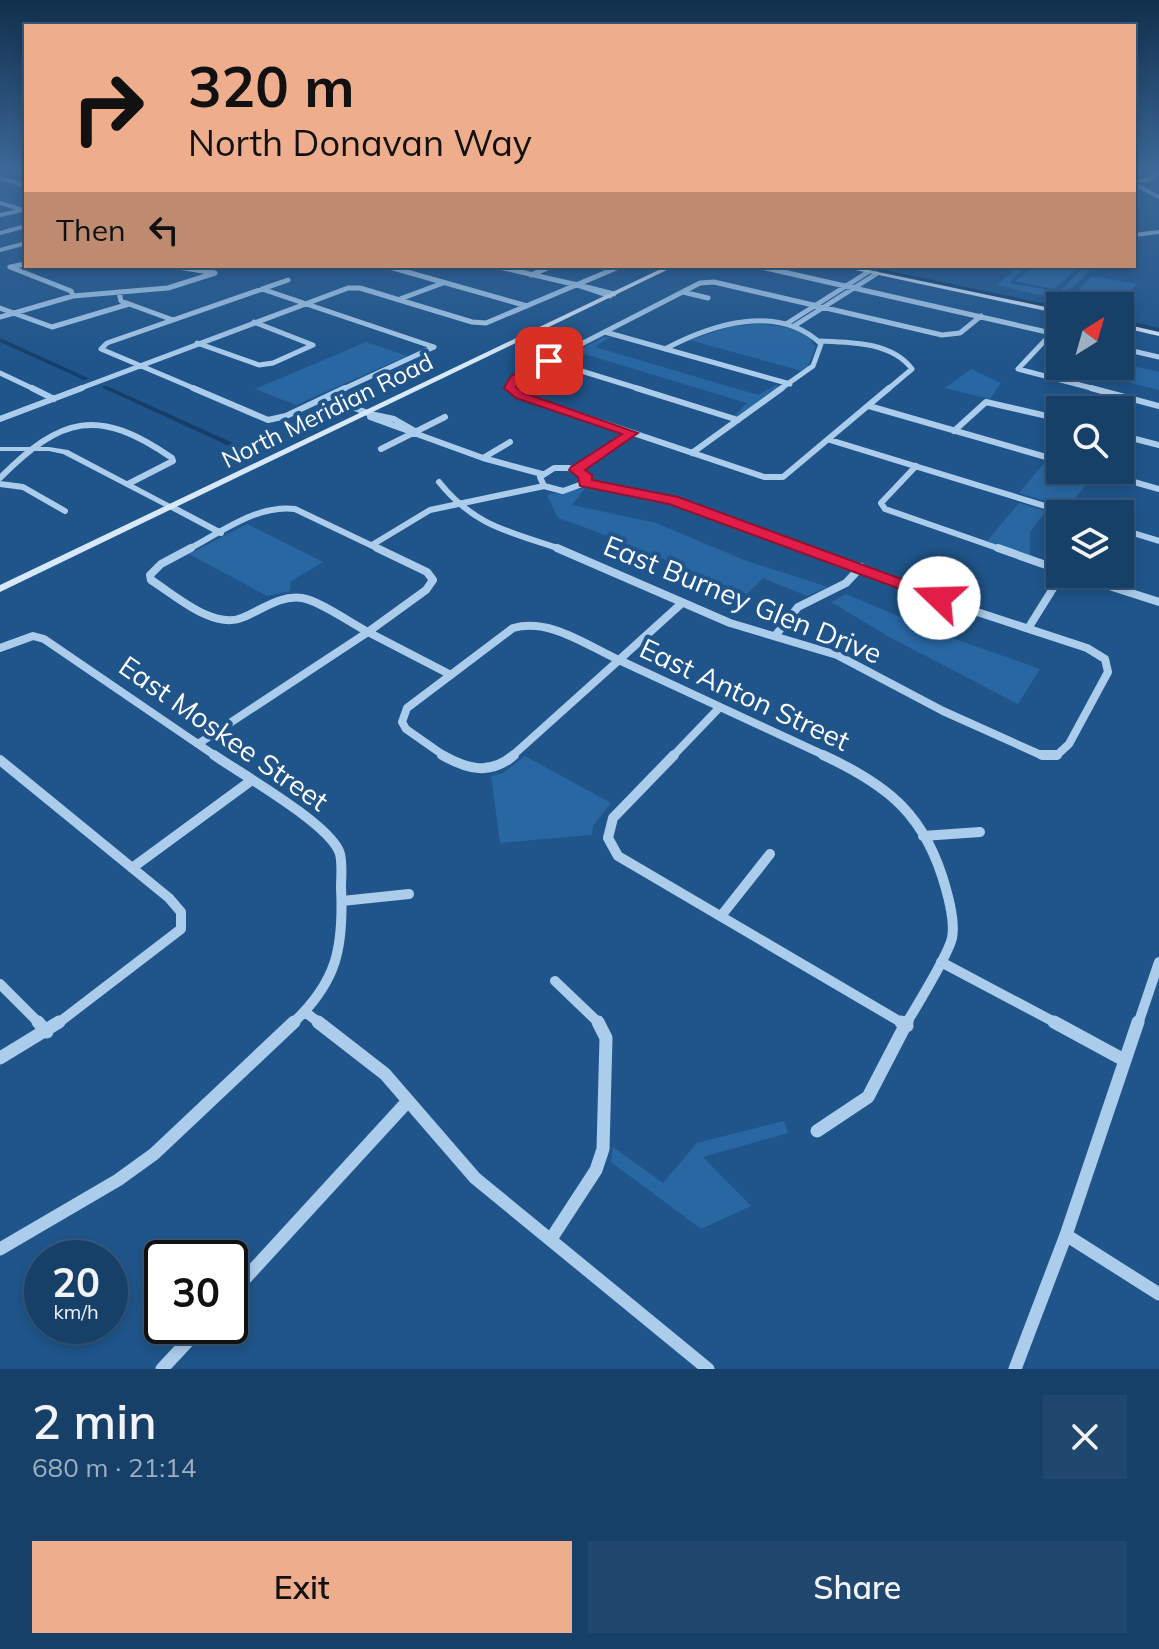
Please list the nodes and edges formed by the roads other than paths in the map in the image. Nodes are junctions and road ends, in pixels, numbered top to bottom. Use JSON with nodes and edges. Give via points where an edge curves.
{"nodes":[{"id":1,"x":1137,"y":235,"type":"edge"},
{"id":2,"x":1150,"y":240,"type":"dead end"},
{"id":3,"x":24,"y":244,"type":"edge"},
{"id":4,"x":0,"y":250,"type":"edge"},
{"id":5,"x":24,"y":264,"type":"edge"},
{"id":6,"x":184,"y":268,"type":"edge"},
{"id":7,"x":392,"y":268,"type":"edge"},
{"id":8,"x":404,"y":268,"type":"edge"},
{"id":9,"x":503,"y":268,"type":"edge"},
{"id":10,"x":547,"y":268,"type":"edge"},
{"id":11,"x":616,"y":268,"type":"edge"},
{"id":12,"x":668,"y":268,"type":"edge"},
{"id":13,"x":766,"y":268,"type":"edge"},
{"id":14,"x":849,"y":268,"type":"edge"},
{"id":15,"x":399,"y":270,"type":"junction"},
{"id":16,"x":872,"y":273,"type":"junction"},
{"id":17,"x":530,"y":275,"type":"junction"},
{"id":18,"x":288,"y":280,"type":"dead end"},
{"id":19,"x":444,"y":282,"type":"junction"},
{"id":20,"x":574,"y":284,"type":"junction"},
{"id":21,"x":846,"y":286,"type":"junction"},
{"id":22,"x":854,"y":288,"type":"junction"},
{"id":23,"x":262,"y":289,"type":"junction"},
{"id":24,"x":682,"y":291,"type":"junction"},
{"id":25,"x":119,"y":292,"type":"junction"},
{"id":26,"x":612,"y":295,"type":"junction"},
{"id":27,"x":73,"y":296,"type":"junction"},
{"id":28,"x":708,"y":298,"type":"dead end"},
{"id":29,"x":400,"y":300,"type":"junction"},
{"id":30,"x":304,"y":303,"type":"junction"},
{"id":31,"x":129,"y":304,"type":"junction"},
{"id":32,"x":816,"y":305,"type":"junction"},
{"id":33,"x":527,"y":306,"type":"junction"},
{"id":34,"x":824,"y":307,"type":"junction"},
{"id":35,"x":0,"y":308,"type":"edge"},
{"id":36,"x":1046,"y":309,"type":"edge"},
{"id":37,"x":13,"y":313,"type":"junction"},
{"id":38,"x":981,"y":316,"type":"junction"},
{"id":39,"x":0,"y":317,"type":"edge"},
{"id":40,"x":173,"y":320,"type":"junction"},
{"id":41,"x":254,"y":322,"type":"junction"},
{"id":42,"x":786,"y":324,"type":"junction"},
{"id":43,"x":794,"y":326,"type":"junction"},
{"id":44,"x":1134,"y":328,"type":"edge"},
{"id":45,"x":537,"y":332,"type":"junction"},
{"id":46,"x":604,"y":332,"type":"junction"},
{"id":47,"x":1046,"y":332,"type":"edge"},
{"id":48,"x":1159,"y":334,"type":"edge"},
{"id":49,"x":1046,"y":339,"type":"edge"},
{"id":50,"x":820,"y":341,"type":"junction"},
{"id":51,"x":197,"y":343,"type":"junction"},
{"id":52,"x":581,"y":345,"type":"junction"},
{"id":53,"x":665,"y":349,"type":"junction"},
{"id":54,"x":1134,"y":351,"type":"edge"},
{"id":55,"x":1159,"y":357,"type":"edge"},
{"id":56,"x":549,"y":361,"type":"junction"},
{"id":57,"x":136,"y":365,"type":"junction"},
{"id":58,"x":0,"y":373,"type":"edge"},
{"id":59,"x":1046,"y":376,"type":"edge"},
{"id":60,"x":14,"y":380,"type":"junction"},
{"id":61,"x":1059,"y":380,"type":"edge"},
{"id":62,"x":790,"y":384,"type":"junction"},
{"id":63,"x":0,"y":385,"type":"edge"},
{"id":64,"x":1108,"y":393,"type":"junction"},
{"id":65,"x":1106,"y":396,"type":"edge"},
{"id":66,"x":327,"y":397,"type":"junction"},
{"id":67,"x":54,"y":399,"type":"junction"},
{"id":68,"x":869,"y":406,"type":"junction"},
{"id":69,"x":1159,"y":406,"type":"edge"},
{"id":70,"x":369,"y":414,"type":"junction"},
{"id":71,"x":1046,"y":416,"type":"edge"},
{"id":72,"x":445,"y":417,"type":"dead end"},
{"id":73,"x":0,"y":419,"type":"edge"},
{"id":74,"x":738,"y":420,"type":"junction"},
{"id":75,"x":415,"y":431,"type":"junction"},
{"id":76,"x":954,"y":431,"type":"junction"},
{"id":77,"x":632,"y":433,"type":"junction"},
{"id":78,"x":1134,"y":439,"type":"edge"},
{"id":79,"x":830,"y":440,"type":"junction"},
{"id":80,"x":510,"y":442,"type":"dead end"},
{"id":81,"x":1159,"y":445,"type":"edge"},
{"id":82,"x":33,"y":448,"type":"junction"},
{"id":83,"x":0,"y":449,"type":"edge"},
{"id":84,"x":381,"y":449,"type":"dead end"},
{"id":85,"x":692,"y":453,"type":"junction"},
{"id":86,"x":1046,"y":457,"type":"edge"},
{"id":87,"x":483,"y":458,"type":"junction"},
{"id":88,"x":916,"y":466,"type":"junction"},
{"id":89,"x":576,"y":470,"type":"junction"},
{"id":90,"x":542,"y":474,"type":"junction"},
{"id":91,"x":0,"y":478,"type":"edge"},
{"id":92,"x":439,"y":482,"type":"dead end"},
{"id":93,"x":1134,"y":482,"type":"edge"},
{"id":94,"x":585,"y":483,"type":"junction"},
{"id":95,"x":0,"y":484,"type":"edge"},
{"id":96,"x":128,"y":484,"type":"junction"},
{"id":97,"x":544,"y":486,"type":"junction"},
{"id":98,"x":1159,"y":489,"type":"edge"},
{"id":99,"x":456,"y":503,"type":"junction"},
{"id":100,"x":1046,"y":506,"type":"edge"},
{"id":101,"x":172,"y":507,"type":"junction"},
{"id":102,"x":65,"y":511,"type":"dead end"},
{"id":103,"x":221,"y":533,"type":"junction"},
{"id":104,"x":1134,"y":533,"type":"edge"},
{"id":105,"x":1159,"y":541,"type":"edge"},
{"id":106,"x":372,"y":545,"type":"junction"},
{"id":107,"x":861,"y":567,"type":"junction"},
{"id":108,"x":1046,"y":567,"type":"edge"},
{"id":109,"x":1052,"y":588,"type":"edge"},
{"id":110,"x":1116,"y":588,"type":"edge"},
{"id":111,"x":0,"y":589,"type":"edge"},
{"id":112,"x":1159,"y":602,"type":"edge"},
{"id":113,"x":682,"y":603,"type":"junction"},
{"id":114,"x":1029,"y":627,"type":"junction"},
{"id":115,"x":367,"y":632,"type":"junction"},
{"id":116,"x":775,"y":636,"type":"junction"},
{"id":117,"x":0,"y":648,"type":"edge"},
{"id":118,"x":619,"y":660,"type":"junction"},
{"id":119,"x":451,"y":675,"type":"junction"},
{"id":120,"x":720,"y":707,"type":"junction"},
{"id":121,"x":198,"y":744,"type":"junction"},
{"id":122,"x":0,"y":761,"type":"edge"},
{"id":123,"x":252,"y":780,"type":"junction"},
{"id":124,"x":980,"y":832,"type":"dead end"},
{"id":125,"x":923,"y":836,"type":"junction"},
{"id":126,"x":770,"y":854,"type":"dead end"},
{"id":127,"x":132,"y":868,"type":"junction"},
{"id":128,"x":409,"y":894,"type":"dead end"},
{"id":129,"x":342,"y":901,"type":"junction"},
{"id":130,"x":721,"y":916,"type":"junction"},
{"id":131,"x":941,"y":962,"type":"junction"},
{"id":132,"x":1159,"y":962,"type":"edge"},
{"id":133,"x":1156,"y":978,"type":"edge"},
{"id":134,"x":555,"y":981,"type":"dead end"},
{"id":135,"x":0,"y":984,"type":"edge"},
{"id":136,"x":305,"y":1012,"type":"junction"},
{"id":137,"x":907,"y":1026,"type":"junction"},
{"id":138,"x":47,"y":1032,"type":"junction"},
{"id":139,"x":0,"y":1058,"type":"edge"},
{"id":140,"x":1124,"y":1060,"type":"junction"},
{"id":141,"x":408,"y":1101,"type":"junction"},
{"id":142,"x":817,"y":1131,"type":"dead end"},
{"id":143,"x":1066,"y":1235,"type":"junction"},
{"id":144,"x":551,"y":1239,"type":"junction"},
{"id":145,"x":0,"y":1249,"type":"edge"},
{"id":146,"x":248,"y":1275,"type":"edge"},
{"id":147,"x":1159,"y":1294,"type":"edge"},
{"id":148,"x":185,"y":1344,"type":"edge"},
{"id":149,"x":162,"y":1369,"type":"edge"},
{"id":150,"x":708,"y":1369,"type":"edge"},
{"id":151,"x":1015,"y":1369,"type":"edge"}],
"edges":[{"from":1,"to":2,"type":"street"},
{"from":3,"to":4,"type":"street"},
{"from":5,"to":27,"type":"street","via":[[10,267]]},
{"from":6,"to":25,"type":"street","via":[[215,273],[177,287]]},
{"from":7,"to":15,"type":"street"},
{"from":8,"to":15,"type":"street"},
{"from":9,"to":17,"type":"street"},
{"from":10,"to":17,"type":"street"},
{"from":11,"to":20,"type":"street"},
{"from":12,"to":26,"type":"main road","name":"North Meridian Road"},
{"from":13,"to":21,"type":"street"},
{"from":14,"to":16,"type":"main road"},
{"from":15,"to":19,"type":"street"},
{"from":16,"to":21,"type":"street"},
{"from":16,"to":22,"type":"street"},
{"from":16,"to":36,"type":"main road"},
{"from":17,"to":20,"type":"street"},
{"from":18,"to":23,"type":"street"},
{"from":19,"to":29,"type":"street"},
{"from":19,"to":33,"type":"street"},
{"from":20,"to":26,"type":"street"},
{"from":20,"to":33,"type":"street"},
{"from":21,"to":22,"type":"street"},
{"from":21,"to":32,"type":"street"},
{"from":22,"to":34,"type":"street"},
{"from":22,"to":38,"type":"street"},
{"from":23,"to":30,"type":"street"},
{"from":23,"to":40,"type":"street"},
{"from":24,"to":28,"type":"street"},
{"from":24,"to":32,"type":"street","via":[[707,282]]},
{"from":24,"to":46,"type":"street"},
{"from":25,"to":27,"type":"street"},
{"from":25,"to":31,"type":"street","via":[[118,298]]},
{"from":26,"to":45,"type":"main road","name":"North Meridian Road"},
{"from":27,"to":37,"type":"street"},
{"from":29,"to":30,"type":"street","via":[[354,287]]},
{"from":29,"to":33,"type":"street","via":[[482,323]]},
{"from":30,"to":41,"type":"street"},
{"from":30,"to":66,"type":"street","via":[[434,347]]},
{"from":31,"to":37,"type":"street","via":[[52,327]]},
{"from":31,"to":40,"type":"street"},
{"from":32,"to":34,"type":"street"},
{"from":32,"to":42,"type":"street"},
{"from":34,"to":38,"type":"street","via":[[954,335]]},
{"from":34,"to":43,"type":"street"},
{"from":35,"to":37,"type":"street"},
{"from":37,"to":39,"type":"street"},
{"from":38,"to":47,"type":"street"},
{"from":40,"to":57,"type":"street","via":[[100,347]]},
{"from":41,"to":51,"type":"street"},
{"from":41,"to":51,"type":"street","via":[[313,345],[264,365]]},
{"from":42,"to":43,"type":"street"},
{"from":42,"to":53,"type":"street","via":[[727,323]]},
{"from":43,"to":50,"type":"street"},
{"from":44,"to":48,"type":"main road"},
{"from":45,"to":52,"type":"street"},
{"from":45,"to":70,"type":"main road","name":"North Meridian Road"},
{"from":46,"to":52,"type":"street"},
{"from":46,"to":53,"type":"street"},
{"from":49,"to":59,"type":"street","via":[[1018,369]]},
{"from":50,"to":62,"type":"street","via":[[813,366]]},
{"from":50,"to":68,"type":"street","via":[[853,342],[908,361],[909,373]]},
{"from":51,"to":57,"type":"street"},
{"from":52,"to":56,"type":"street"},
{"from":53,"to":62,"type":"street"},
{"from":54,"to":55,"type":"street"},
{"from":56,"to":74,"type":"street"},
{"from":56,"to":77,"type":"street","via":[[515,378],[510,388]]},
{"from":57,"to":66,"type":"street","via":[[262,418],[274,419]]},
{"from":57,"to":67,"type":"street"},
{"from":58,"to":60,"type":"street"},
{"from":60,"to":63,"type":"street"},
{"from":60,"to":67,"type":"street"},
{"from":61,"to":64,"type":"street"},
{"from":62,"to":74,"type":"street"},
{"from":64,"to":65,"type":"street"},
{"from":64,"to":69,"type":"street"},
{"from":66,"to":70,"type":"street"},
{"from":67,"to":73,"type":"street"},
{"from":68,"to":76,"type":"street"},
{"from":68,"to":79,"type":"street"},
{"from":70,"to":75,"type":"street"},
{"from":70,"to":101,"type":"main road","name":"North Meridian Road"},
{"from":71,"to":76,"type":"street","via":[[991,402]]},
{"from":72,"to":75,"type":"street"},
{"from":74,"to":85,"type":"street"},
{"from":75,"to":84,"type":"street"},
{"from":75,"to":87,"type":"street"},
{"from":76,"to":86,"type":"street"},
{"from":77,"to":85,"type":"street"},
{"from":77,"to":89,"type":"street"},
{"from":78,"to":81,"type":"street"},
{"from":79,"to":85,"type":"street","via":[[783,477],[764,477]]},
{"from":79,"to":88,"type":"street"},
{"from":80,"to":87,"type":"street"},
{"from":82,"to":83,"type":"street"},
{"from":82,"to":91,"type":"street"},
{"from":82,"to":96,"type":"street","via":[[65,452]]},
{"from":82,"to":96,"type":"street","via":[[94,423],[118,430],[173,461]]},
{"from":87,"to":90,"type":"street"},
{"from":88,"to":100,"type":"street"},
{"from":88,"to":108,"type":"street","via":[[881,503],[893,514]]},
{"from":89,"to":90,"type":"street","via":[[554,468]]},
{"from":89,"to":94,"type":"street","via":[[585,475]]},
{"from":90,"to":97,"type":"street"},
{"from":92,"to":99,"type":"street","name":"East Burney Glen Drive"},
{"from":93,"to":98,"type":"street"},
{"from":94,"to":97,"type":"street","via":[[570,490]]},
{"from":94,"to":107,"type":"street","via":[[673,500]]},
{"from":95,"to":102,"type":"street","via":[[23,487]]},
{"from":96,"to":101,"type":"street"},
{"from":97,"to":99,"type":"street"},
{"from":99,"to":106,"type":"street","via":[[430,510]]},
{"from":99,"to":113,"type":"street","name":"East Burney Glen Drive","via":[[482,522],[571,553]]},
{"from":101,"to":103,"type":"street"},
{"from":101,"to":111,"type":"main road","name":"North Meridian Road"},
{"from":103,"to":106,"type":"street","via":[[280,507]]},
{"from":103,"to":115,"type":"street","via":[[161,564],[150,575],[154,584],[214,619],[241,619],[274,601],[303,598]]},
{"from":104,"to":105,"type":"street"},
{"from":106,"to":115,"type":"street","via":[[433,580]]},
{"from":107,"to":114,"type":"street"},
{"from":107,"to":116,"type":"street","via":[[846,583],[798,607]]},
{"from":109,"to":114,"type":"street"},
{"from":110,"to":112,"type":"street"},
{"from":113,"to":116,"type":"street","name":"East Burney Glen Drive"},
{"from":113,"to":118,"type":"street"},
{"from":114,"to":116,"type":"street","name":"East Burney Glen Drive","via":[[1087,648],[1105,659],[1108,672],[1069,744],[1056,756],[995,737],[837,655]]},
{"from":115,"to":119,"type":"street"},
{"from":115,"to":121,"type":"street"},
{"from":117,"to":121,"type":"street","name":"East Moskee Street","via":[[33,636],[44,639]]},
{"from":118,"to":119,"type":"street","name":"East Anton Street","via":[[546,626],[528,624],[513,628]]},
{"from":118,"to":119,"type":"street","via":[[507,761],[488,769],[461,765],[407,733],[402,722],[407,708]]},
{"from":118,"to":120,"type":"street","name":"East Anton Street"},
{"from":120,"to":125,"type":"street","name":"East Anton Street","via":[[884,787]]},
{"from":120,"to":130,"type":"street","via":[[613,818],[606,834],[618,856]]},
{"from":121,"to":123,"type":"street","name":"East Moskee Street"},
{"from":122,"to":127,"type":"street"},
{"from":123,"to":127,"type":"street"},
{"from":123,"to":129,"type":"street","name":"East Moskee Street","via":[[322,829],[340,852]]},
{"from":124,"to":125,"type":"street"},
{"from":125,"to":131,"type":"street","name":"East Anton Street","via":[[944,875],[953,910],[952,938]]},
{"from":126,"to":130,"type":"street"},
{"from":127,"to":138,"type":"street","via":[[181,912],[181,929]]},
{"from":128,"to":129,"type":"street"},
{"from":129,"to":136,"type":"street","name":"East Moskee Street","via":[[339,956]]},
{"from":130,"to":137,"type":"street"},
{"from":131,"to":137,"type":"street","name":"East Anton Street"},
{"from":131,"to":140,"type":"street"},
{"from":132,"to":133,"type":"street"},
{"from":133,"to":140,"type":"street"},
{"from":134,"to":144,"type":"street","via":[[599,1023],[606,1038],[603,1149],[596,1170]]},
{"from":135,"to":138,"type":"street"},
{"from":136,"to":141,"type":"street","via":[[385,1074]]},
{"from":136,"to":145,"type":"street","name":"East Moskee Street","via":[[154,1154]]},
{"from":137,"to":142,"type":"street","name":"East Anton Street","via":[[868,1097]]},
{"from":138,"to":139,"type":"street"},
{"from":140,"to":143,"type":"street"},
{"from":141,"to":144,"type":"street","via":[[475,1178]]},
{"from":141,"to":146,"type":"street"},
{"from":143,"to":147,"type":"street"},
{"from":143,"to":151,"type":"street"},
{"from":144,"to":150,"type":"street"},
{"from":148,"to":149,"type":"street"}]}
